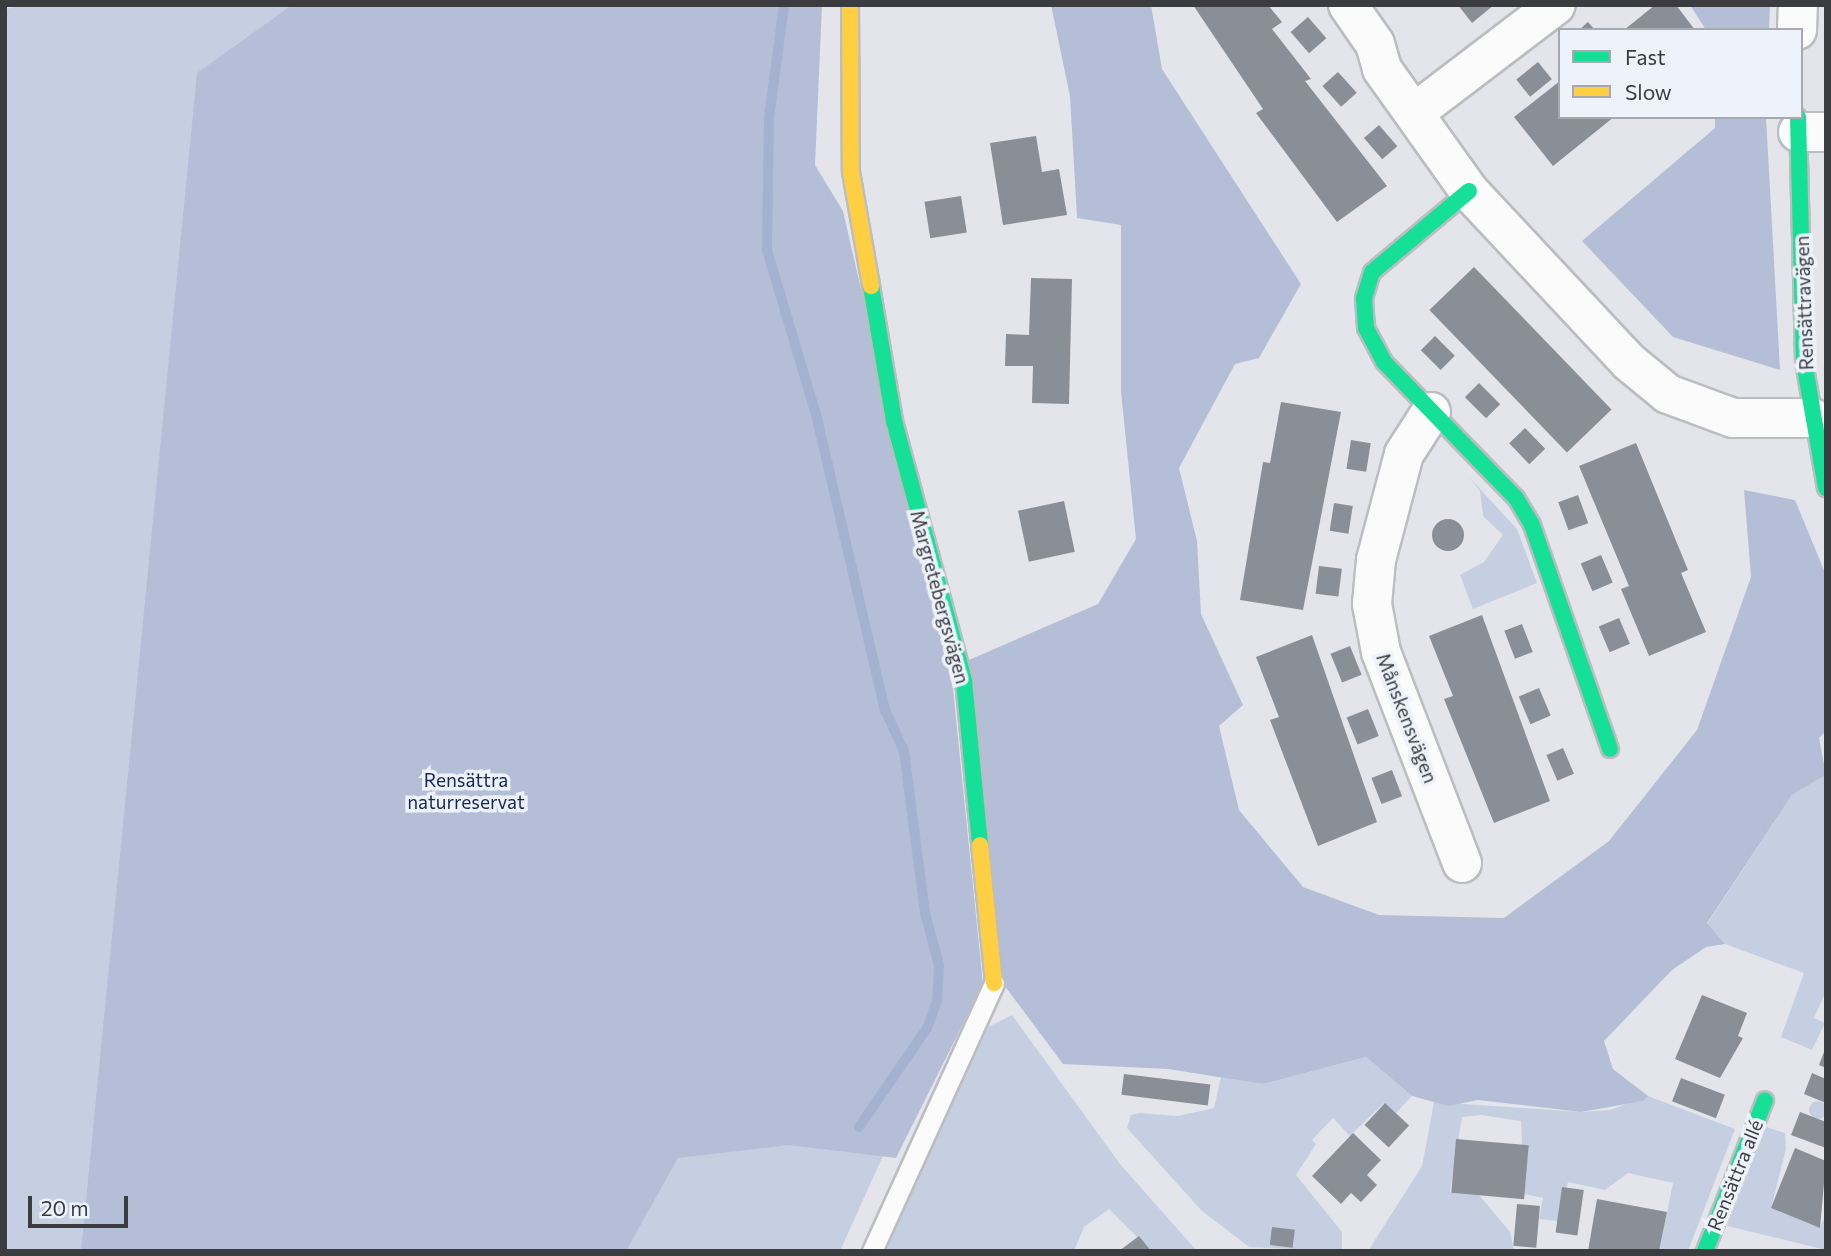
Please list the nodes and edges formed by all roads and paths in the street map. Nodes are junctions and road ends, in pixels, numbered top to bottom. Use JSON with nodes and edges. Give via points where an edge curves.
{"nodes":[{"id":1,"x":850,"y":5,"type":"edge"},
{"id":2,"x":1348,"y":5,"type":"edge"},
{"id":3,"x":1556,"y":5,"type":"edge"},
{"id":4,"x":1798,"y":5,"type":"edge"},
{"id":5,"x":1797,"y":28,"type":"edge"},
{"id":6,"x":1414,"y":113,"type":"junction"},
{"id":7,"x":1807,"y":127,"type":"edge"},
{"id":8,"x":1469,"y":191,"type":"junction"},
{"id":9,"x":1432,"y":412,"type":"junction"},
{"id":10,"x":1813,"y":418,"type":"junction"},
{"id":11,"x":1826,"y":488,"type":"edge"},
{"id":12,"x":1610,"y":749,"type":"dead end"},
{"id":13,"x":1462,"y":863,"type":"dead end"},
{"id":14,"x":994,"y":983,"type":"joint"},
{"id":15,"x":1765,"y":1100,"type":"dead end"},
{"id":16,"x":872,"y":1251,"type":"edge"},
{"id":17,"x":1705,"y":1251,"type":"edge"}],
"edges":[{"from":1,"to":14,"type":"street","name":"Margretebergsvägen","via":[[851,172],[894,421],[964,681]]},
{"from":2,"to":6,"type":"street"},
{"from":3,"to":6,"type":"street"},
{"from":4,"to":5,"type":"street"},
{"from":6,"to":8,"type":"street"},
{"from":7,"to":10,"type":"street","name":"Rensättravägen","via":[[1804,362]]},
{"from":8,"to":9,"type":"street","via":[[1372,272],[1364,299],[1366,328],[1384,362]]},
{"from":8,"to":10,"type":"street","via":[[1620,352],[1668,394],[1733,418]]},
{"from":9,"to":12,"type":"street","via":[[1516,498],[1532,525]]},
{"from":9,"to":13,"type":"street","name":"Månskensvägen","via":[[1404,454],[1376,560],[1372,604],[1381,652]]},
{"from":10,"to":11,"type":"street","name":"Rensättravägen"},
{"from":14,"to":16,"type":"lane","name":"Margretebergsvägen"},
{"from":15,"to":17,"type":"street","name":"Rensättra allé"}]}
